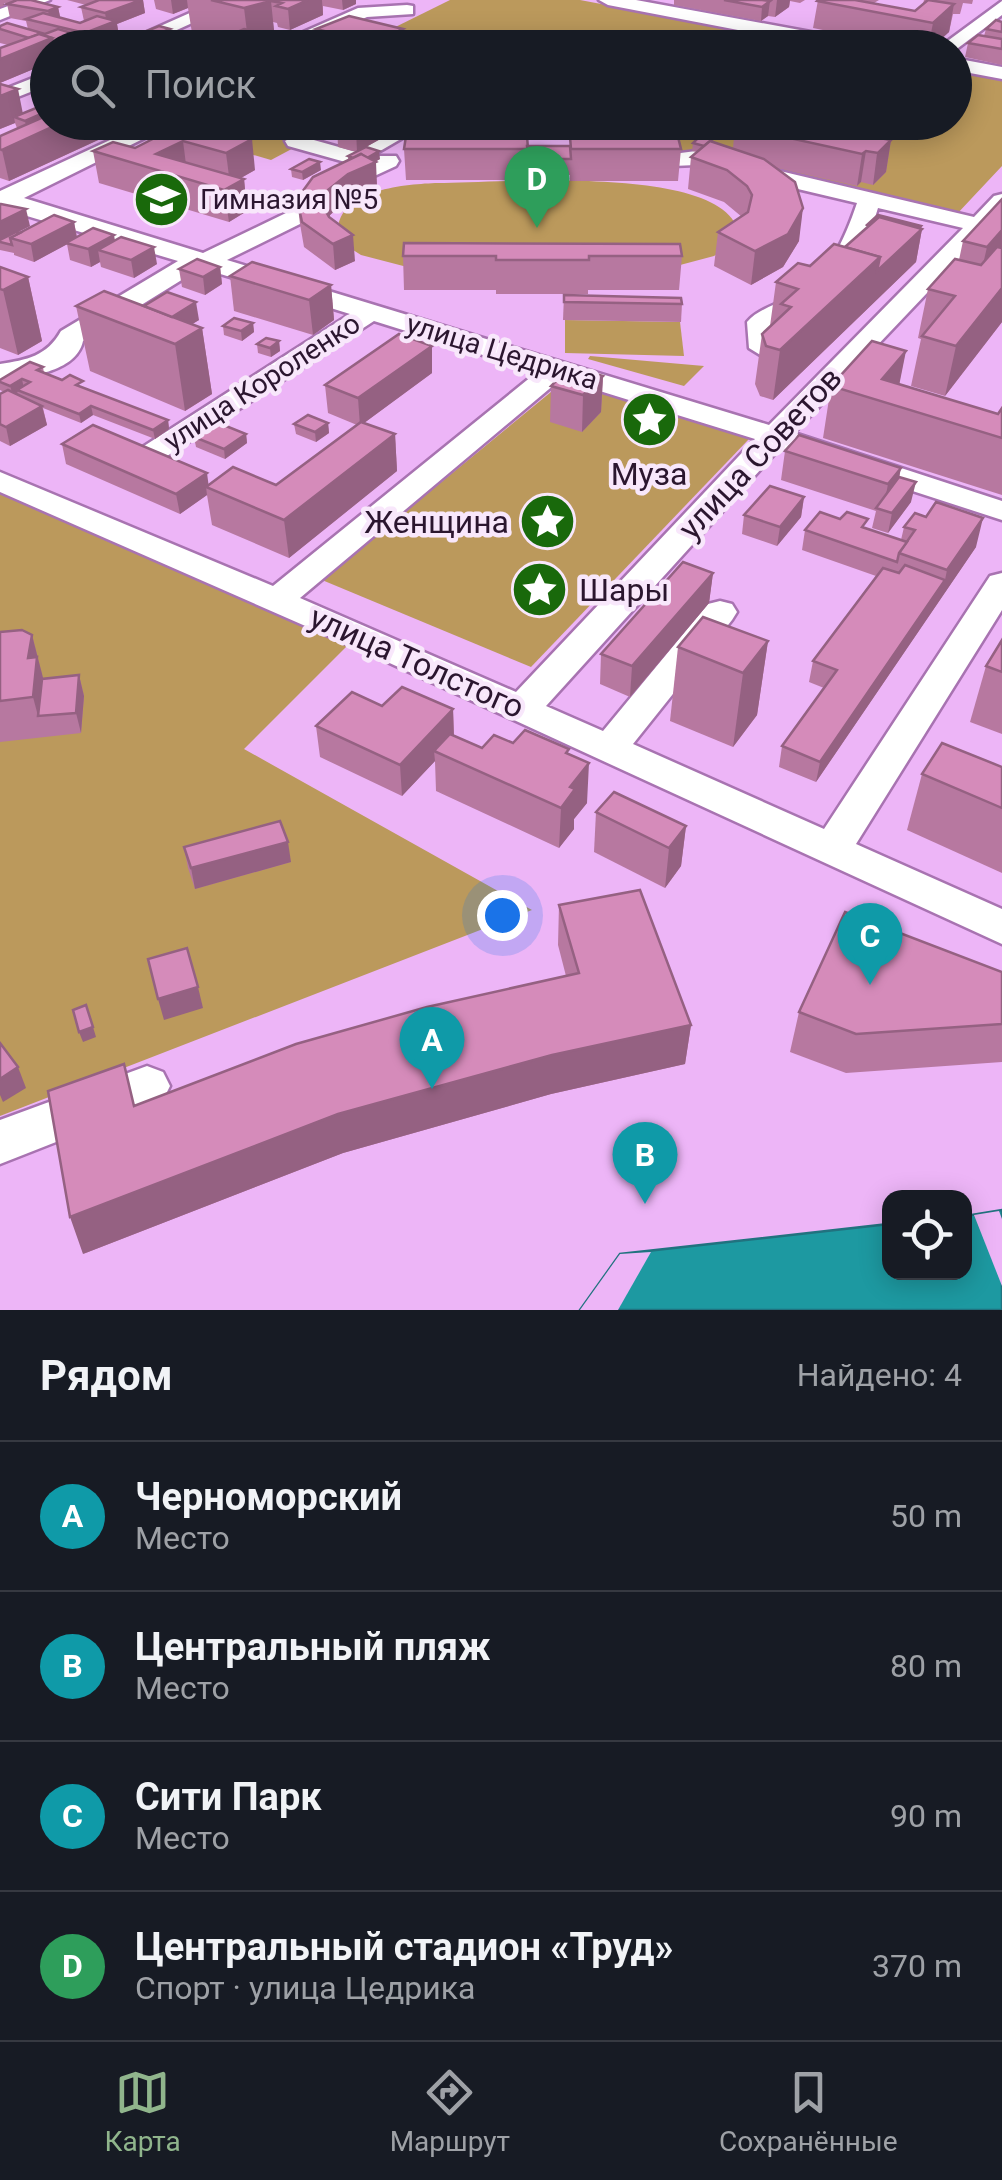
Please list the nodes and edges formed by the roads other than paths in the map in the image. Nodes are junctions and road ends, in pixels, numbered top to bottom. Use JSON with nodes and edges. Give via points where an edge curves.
{"nodes":[{"id":1,"x":41,"y":0,"type":"edge"},
{"id":2,"x":234,"y":0,"type":"edge"},
{"id":3,"x":428,"y":0,"type":"edge"},
{"id":4,"x":608,"y":0,"type":"edge"},
{"id":5,"x":1002,"y":6,"type":"edge"},
{"id":6,"x":407,"y":10,"type":"junction"},
{"id":7,"x":0,"y":14,"type":"edge"},
{"id":8,"x":803,"y":18,"type":"dead end"},
{"id":9,"x":154,"y":30,"type":"edge"},
{"id":10,"x":324,"y":30,"type":"edge"},
{"id":11,"x":364,"y":30,"type":"edge"},
{"id":12,"x":773,"y":30,"type":"edge"},
{"id":13,"x":787,"y":30,"type":"edge"},
{"id":14,"x":971,"y":30,"type":"edge"},
{"id":15,"x":972,"y":67,"type":"edge"},
{"id":16,"x":1002,"y":73,"type":"edge"},
{"id":17,"x":30,"y":86,"type":"edge"},
{"id":18,"x":0,"y":98,"type":"edge"},
{"id":19,"x":127,"y":140,"type":"edge"},
{"id":20,"x":388,"y":140,"type":"edge"},
{"id":21,"x":296,"y":141,"type":"dead end"},
{"id":22,"x":388,"y":161,"type":"dead end"},
{"id":23,"x":658,"y":162,"type":"edge"},
{"id":24,"x":1,"y":199,"type":"edge"},
{"id":25,"x":869,"y":200,"type":"junction"},
{"id":26,"x":1002,"y":201,"type":"edge"},
{"id":27,"x":991,"y":228,"type":"edge"},
{"id":28,"x":201,"y":260,"type":"junction"},
{"id":29,"x":370,"y":312,"type":"junction"},
{"id":30,"x":762,"y":348,"type":"edge"},
{"id":31,"x":557,"y":370,"type":"junction"},
{"id":32,"x":0,"y":372,"type":"edge"},
{"id":33,"x":774,"y":436,"type":"junction"},
{"id":34,"x":154,"y":452,"type":"edge"},
{"id":35,"x":0,"y":481,"type":"edge"},
{"id":36,"x":1002,"y":511,"type":"edge"},
{"id":37,"x":1002,"y":583,"type":"edge"},
{"id":38,"x":277,"y":600,"type":"junction"},
{"id":39,"x":720,"y":612,"type":"dead end"},
{"id":40,"x":522,"y":709,"type":"junction"},
{"id":41,"x":609,"y":749,"type":"junction"},
{"id":42,"x":831,"y":851,"type":"junction"},
{"id":43,"x":1002,"y":927,"type":"edge"},
{"id":44,"x":147,"y":1086,"type":"dead end"},
{"id":45,"x":0,"y":1142,"type":"edge"}],
"edges":[{"from":1,"to":7,"type":"street"},
{"from":2,"to":9,"type":"street"},
{"from":3,"to":6,"type":"street"},
{"from":4,"to":12,"type":"street"},
{"from":5,"to":14,"type":"street"},
{"from":6,"to":10,"type":"street","via":[[364,12]]},
{"from":6,"to":11,"type":"street"},
{"from":8,"to":13,"type":"street"},
{"from":15,"to":16,"type":"street"},
{"from":17,"to":18,"type":"street"},
{"from":19,"to":24,"type":"street"},
{"from":20,"to":21,"type":"street","via":[[356,158]]},
{"from":22,"to":28,"type":"street","via":[[334,186],[294,218]]},
{"from":23,"to":25,"type":"street","via":[[696,158]]},
{"from":24,"to":28,"type":"street","name":"улица Цедрика"},
{"from":25,"to":27,"type":"street"},
{"from":25,"to":30,"type":"street","via":[[854,250],[815,298],[760,322]]},
{"from":26,"to":27,"type":"street","name":"улица Советов"},
{"from":27,"to":33,"type":"street","name":"улица Советов"},
{"from":28,"to":29,"type":"street","name":"улица Цедрика"},
{"from":28,"to":32,"type":"street","via":[[70,337],[68,348],[38,367]]},
{"from":29,"to":31,"type":"street","name":"улица Цедрика"},
{"from":29,"to":34,"type":"street","name":"улица Короленко"},
{"from":31,"to":33,"type":"street","name":"улица Цедрика"},
{"from":31,"to":38,"type":"street"},
{"from":33,"to":36,"type":"street","name":"улица Цедрика"},
{"from":33,"to":40,"type":"street","name":"улица Советов"},
{"from":35,"to":38,"type":"street","name":"улица Толстого"},
{"from":37,"to":42,"type":"street"},
{"from":38,"to":40,"type":"street","name":"улица Толстого"},
{"from":39,"to":41,"type":"street"},
{"from":40,"to":41,"type":"street","name":"улица Толстого"},
{"from":41,"to":42,"type":"street","name":"улица Толстого"},
{"from":42,"to":43,"type":"street","name":"улица Толстого"},
{"from":44,"to":45,"type":"street"}]}
